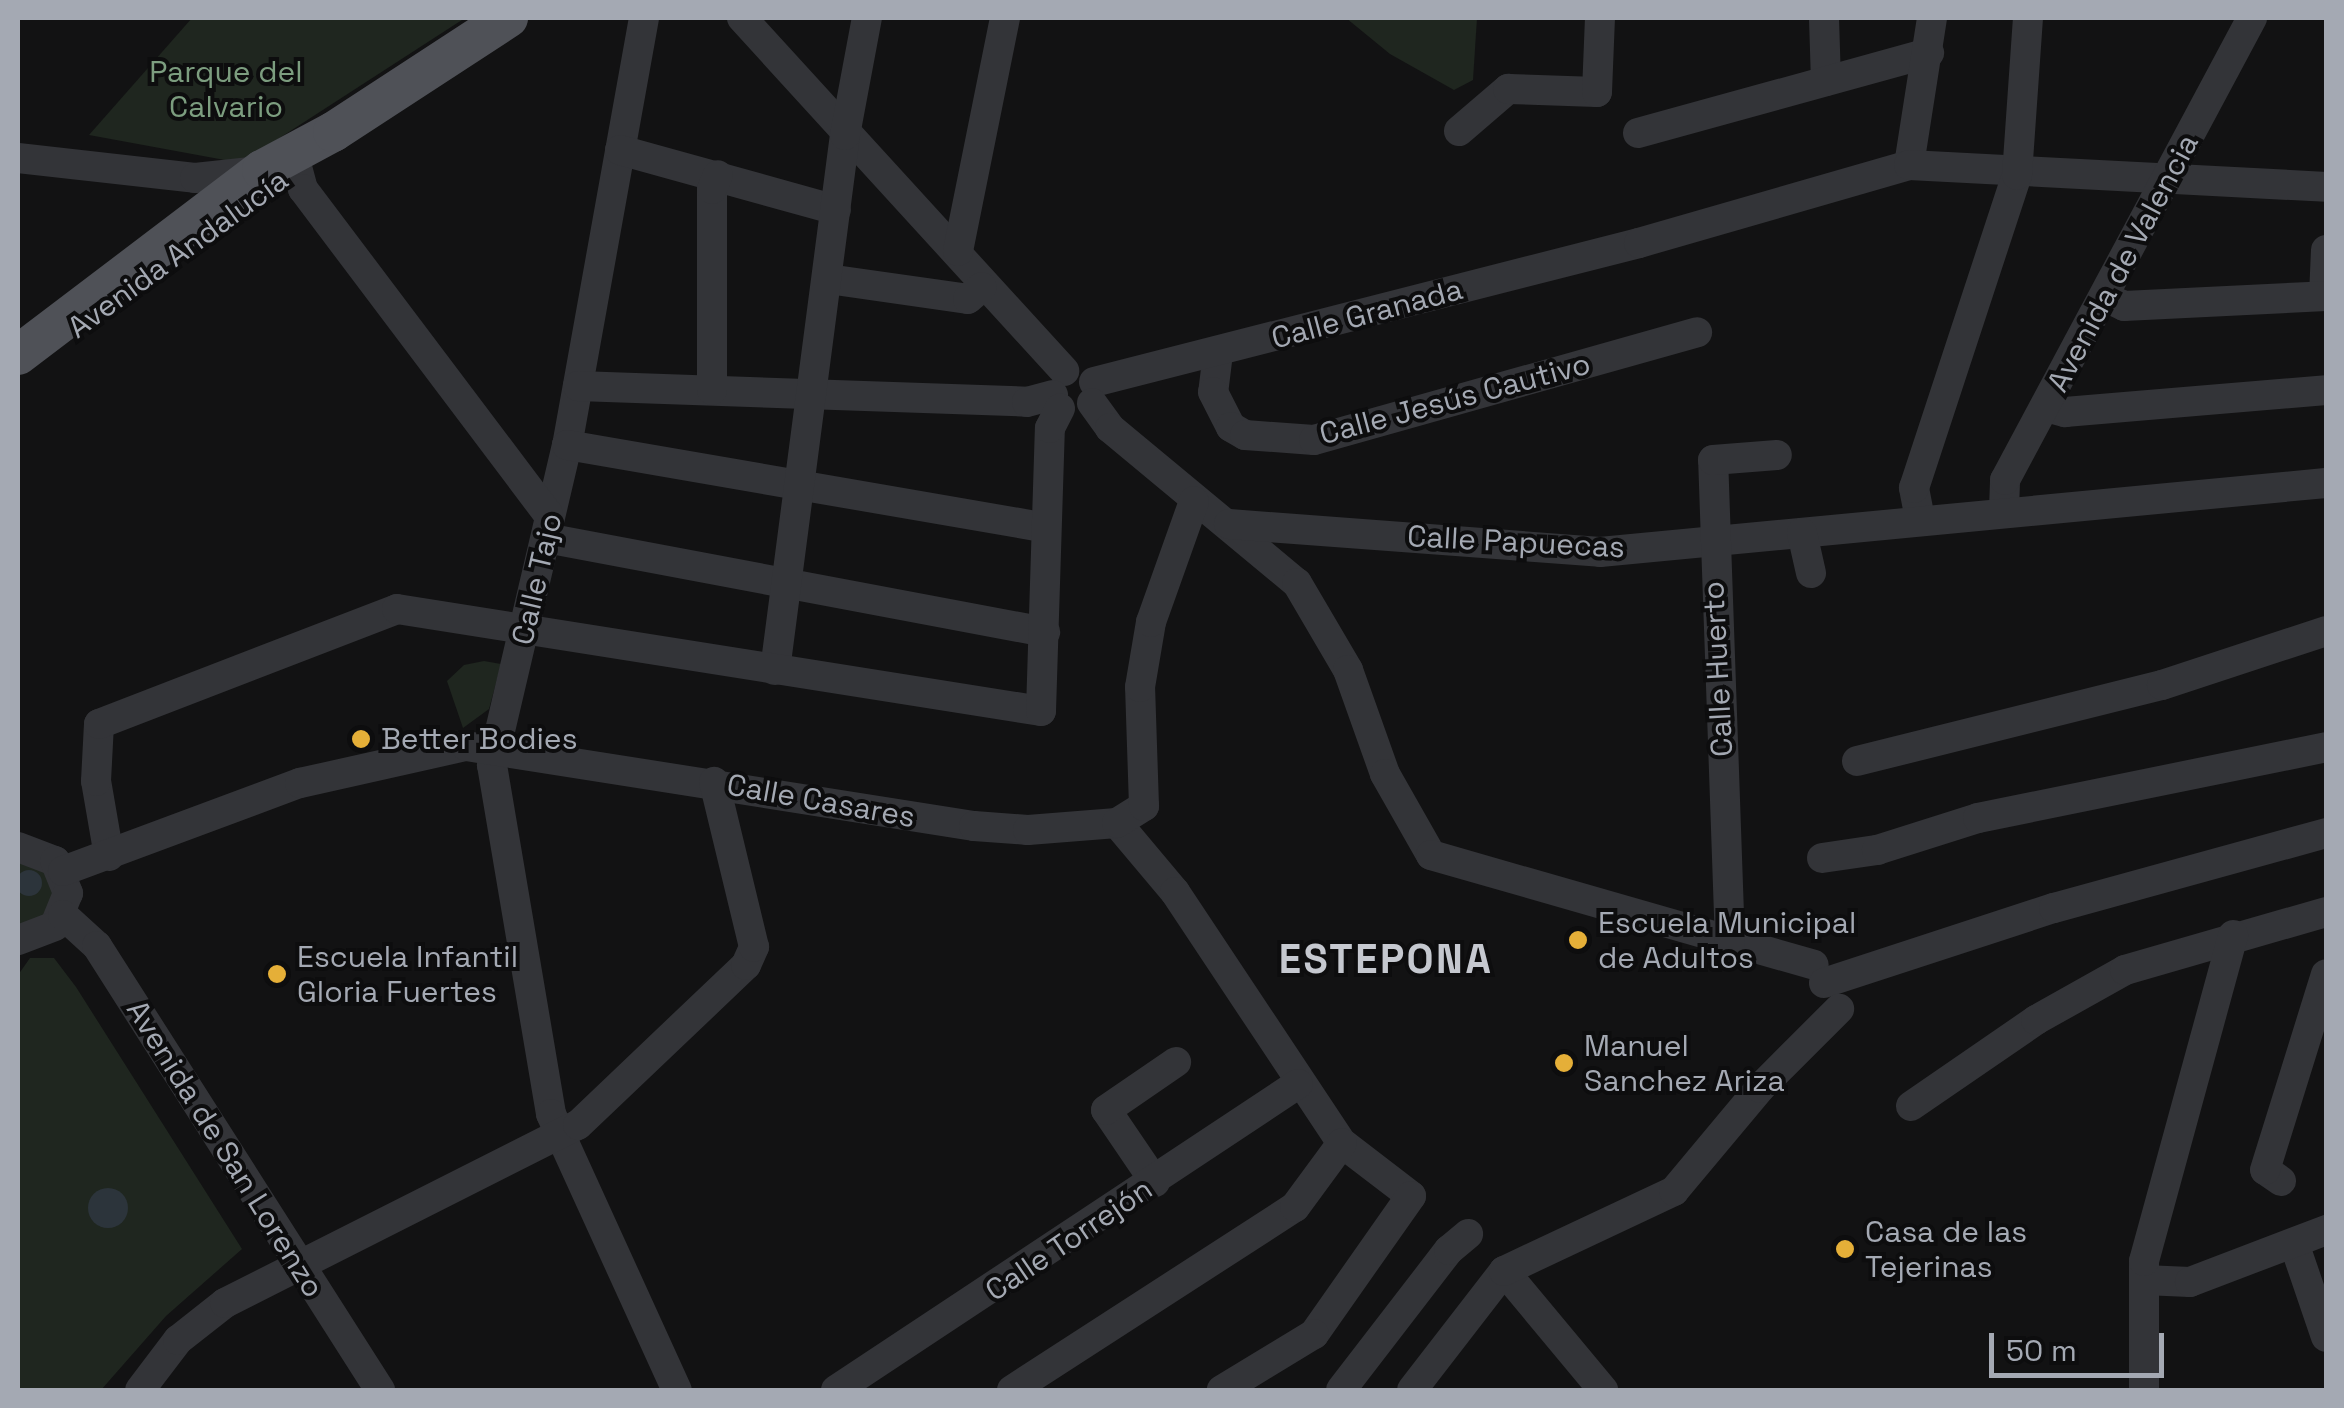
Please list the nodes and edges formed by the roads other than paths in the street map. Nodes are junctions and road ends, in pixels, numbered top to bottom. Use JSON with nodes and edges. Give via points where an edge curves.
{"nodes":[{"id":1,"x":508,"y":18,"type":"edge"},
{"id":2,"x":644,"y":18,"type":"edge"},
{"id":3,"x":742,"y":18,"type":"edge"},
{"id":4,"x":867,"y":18,"type":"edge"},
{"id":5,"x":1005,"y":18,"type":"edge"},
{"id":6,"x":1600,"y":18,"type":"edge"},
{"id":7,"x":1824,"y":18,"type":"edge"},
{"id":8,"x":1932,"y":18,"type":"edge"},
{"id":9,"x":2028,"y":18,"type":"edge"},
{"id":10,"x":2252,"y":18,"type":"edge"},
{"id":11,"x":1929,"y":53,"type":"junction"},
{"id":12,"x":1826,"y":81,"type":"junction"},
{"id":13,"x":1459,"y":131,"type":"dead end"},
{"id":14,"x":1638,"y":134,"type":"dead end"},
{"id":15,"x":846,"y":135,"type":"junction"},
{"id":16,"x":620,"y":150,"type":"junction"},
{"id":17,"x":1909,"y":164,"type":"junction"},
{"id":18,"x":25,"y":166,"type":"edge"},
{"id":19,"x":279,"y":169,"type":"junction"},
{"id":20,"x":2017,"y":175,"type":"junction"},
{"id":21,"x":162,"y":176,"type":"junction"},
{"id":22,"x":718,"y":176,"type":"junction"},
{"id":23,"x":2168,"y":181,"type":"junction"},
{"id":24,"x":2326,"y":188,"type":"edge"},
{"id":25,"x":836,"y":210,"type":"junction"},
{"id":26,"x":186,"y":227,"type":"junction"},
{"id":27,"x":2326,"y":250,"type":"edge"},
{"id":28,"x":958,"y":251,"type":"junction"},
{"id":29,"x":151,"y":276,"type":"junction"},
{"id":30,"x":828,"y":280,"type":"junction"},
{"id":31,"x":982,"y":287,"type":"junction"},
{"id":32,"x":2325,"y":296,"type":"edge"},
{"id":33,"x":2105,"y":298,"type":"junction"},
{"id":34,"x":1698,"y":332,"type":"dead end"},
{"id":35,"x":1218,"y":353,"type":"junction"},
{"id":36,"x":18,"y":355,"type":"edge"},
{"id":37,"x":18,"y":371,"type":"edge"},
{"id":38,"x":578,"y":386,"type":"junction"},
{"id":39,"x":712,"y":390,"type":"junction"},
{"id":40,"x":2326,"y":390,"type":"edge"},
{"id":41,"x":1059,"y":391,"type":"junction"},
{"id":42,"x":1093,"y":392,"type":"junction"},
{"id":43,"x":812,"y":394,"type":"junction"},
{"id":44,"x":2046,"y":407,"type":"junction"},
{"id":45,"x":567,"y":446,"type":"junction"},
{"id":46,"x":1777,"y":455,"type":"dead end"},
{"id":47,"x":505,"y":458,"type":"junction"},
{"id":48,"x":2326,"y":483,"type":"edge"},
{"id":49,"x":799,"y":488,"type":"junction"},
{"id":50,"x":1194,"y":501,"type":"junction"},
{"id":51,"x":2004,"y":510,"type":"junction"},
{"id":52,"x":1920,"y":518,"type":"junction"},
{"id":53,"x":1230,"y":524,"type":"junction"},
{"id":54,"x":547,"y":526,"type":"junction"},
{"id":55,"x":1046,"y":528,"type":"junction"},
{"id":56,"x":1802,"y":532,"type":"junction"},
{"id":57,"x":1712,"y":541,"type":"junction"},
{"id":58,"x":1811,"y":573,"type":"dead end"},
{"id":59,"x":786,"y":583,"type":"junction"},
{"id":60,"x":525,"y":628,"type":"junction"},
{"id":61,"x":2326,"y":631,"type":"edge"},
{"id":62,"x":1045,"y":632,"type":"junction"},
{"id":63,"x":775,"y":670,"type":"junction"},
{"id":64,"x":2326,"y":747,"type":"edge"},
{"id":65,"x":494,"y":748,"type":"junction"},
{"id":66,"x":1857,"y":761,"type":"dead end"},
{"id":67,"x":714,"y":782,"type":"junction"},
{"id":68,"x":1117,"y":823,"type":"junction"},
{"id":69,"x":2326,"y":833,"type":"edge"},
{"id":70,"x":18,"y":846,"type":"edge"},
{"id":71,"x":108,"y":856,"type":"junction"},
{"id":72,"x":1822,"y":858,"type":"dead end"},
{"id":73,"x":63,"y":872,"type":"junction"},
{"id":74,"x":2326,"y":912,"type":"edge"},
{"id":75,"x":63,"y":915,"type":"junction"},
{"id":76,"x":2234,"y":935,"type":"junction"},
{"id":77,"x":18,"y":940,"type":"edge"},
{"id":78,"x":1730,"y":943,"type":"junction"},
{"id":79,"x":1826,"y":985,"type":"junction"},
{"id":80,"x":2324,"y":992,"type":"edge"},
{"id":81,"x":1176,"y":1062,"type":"dead end"},
{"id":82,"x":1298,"y":1084,"type":"junction"},
{"id":83,"x":1911,"y":1106,"type":"dead end"},
{"id":84,"x":558,"y":1139,"type":"junction"},
{"id":85,"x":1342,"y":1142,"type":"junction"},
{"id":86,"x":1155,"y":1182,"type":"junction"},
{"id":87,"x":2281,"y":1182,"type":"dead end"},
{"id":88,"x":2326,"y":1230,"type":"edge"},
{"id":89,"x":1468,"y":1234,"type":"dead end"},
{"id":90,"x":2294,"y":1243,"type":"junction"},
{"id":91,"x":295,"y":1264,"type":"junction"},
{"id":92,"x":1504,"y":1272,"type":"junction"},
{"id":93,"x":2144,"y":1280,"type":"junction"},
{"id":94,"x":1314,"y":1334,"type":"junction"},
{"id":95,"x":2326,"y":1337,"type":"edge"},
{"id":96,"x":1348,"y":1382,"type":"edge"},
{"id":97,"x":140,"y":1390,"type":"edge"},
{"id":98,"x":380,"y":1390,"type":"edge"},
{"id":99,"x":677,"y":1390,"type":"edge"},
{"id":100,"x":836,"y":1390,"type":"edge"},
{"id":101,"x":1012,"y":1390,"type":"edge"},
{"id":102,"x":1222,"y":1390,"type":"edge"},
{"id":103,"x":1412,"y":1390,"type":"edge"},
{"id":104,"x":1604,"y":1390,"type":"edge"},
{"id":105,"x":2144,"y":1390,"type":"edge"}],
"edges":[{"from":1,"to":19,"type":"main road","name":"Avenida Andalucía"},
{"from":2,"to":16,"type":"street","name":"Calle Tajo"},
{"from":3,"to":15,"type":"street"},
{"from":4,"to":15,"type":"street"},
{"from":5,"to":28,"type":"street"},
{"from":6,"to":13,"type":"street","via":[[1597,92],[1519,88],[1493,96]]},
{"from":7,"to":12,"type":"street"},
{"from":8,"to":11,"type":"street"},
{"from":9,"to":20,"type":"street"},
{"from":10,"to":23,"type":"street","name":"Avenida de Valencia"},
{"from":11,"to":12,"type":"street"},
{"from":11,"to":17,"type":"street"},
{"from":12,"to":14,"type":"street"},
{"from":15,"to":25,"type":"street"},
{"from":15,"to":28,"type":"street"},
{"from":16,"to":22,"type":"street"},
{"from":16,"to":38,"type":"street","name":"Calle Tajo"},
{"from":17,"to":20,"type":"street"},
{"from":17,"to":35,"type":"street","name":"Calle Granada"},
{"from":18,"to":21,"type":"street"},
{"from":19,"to":21,"type":"street"},
{"from":19,"to":26,"type":"main road","name":"Avenida Andalucía"},
{"from":19,"to":29,"type":"main road","name":"Avenida Andalucía"},
{"from":19,"to":47,"type":"street","via":[[303,189]]},
{"from":20,"to":23,"type":"street"},
{"from":20,"to":52,"type":"street","via":[[1914,488]]},
{"from":21,"to":26,"type":"street","via":[[179,195]]},
{"from":22,"to":25,"type":"street"},
{"from":22,"to":39,"type":"street","via":[[712,189]]},
{"from":23,"to":24,"type":"street"},
{"from":23,"to":33,"type":"street","name":"Avenida de Valencia"},
{"from":25,"to":30,"type":"street"},
{"from":26,"to":29,"type":"street","via":[[184,240]]},
{"from":26,"to":36,"type":"main road","name":"Avenida Andalucía"},
{"from":27,"to":32,"type":"street"},
{"from":28,"to":31,"type":"street"},
{"from":29,"to":37,"type":"main road","name":"Avenida Andalucía"},
{"from":30,"to":31,"type":"street","via":[[968,299]]},
{"from":30,"to":43,"type":"street"},
{"from":31,"to":41,"type":"street"},
{"from":32,"to":33,"type":"street","via":[[2124,306]]},
{"from":33,"to":44,"type":"street","name":"Avenida de Valencia"},
{"from":34,"to":35,"type":"street","name":"Calle Jesús Cautivo","via":[[1314,440],[1244,435],[1231,427],[1213,392]]},
{"from":35,"to":42,"type":"street","name":"Calle Granada"},
{"from":38,"to":39,"type":"street"},
{"from":38,"to":45,"type":"street","name":"Calle Tajo"},
{"from":39,"to":43,"type":"street"},
{"from":40,"to":44,"type":"street","via":[[2065,412]]},
{"from":41,"to":42,"type":"street","name":"Calle Granada","via":[[1078,413]]},
{"from":41,"to":43,"type":"street","via":[[1027,402]]},
{"from":41,"to":55,"type":"street","via":[[1050,428]]},
{"from":42,"to":50,"type":"street","via":[[1110,428]]},
{"from":43,"to":49,"type":"street"},
{"from":44,"to":51,"type":"street","name":"Avenida de Valencia","via":[[2005,480]]},
{"from":45,"to":47,"type":"street","via":[[542,462]]},
{"from":45,"to":49,"type":"street"},
{"from":45,"to":54,"type":"street","name":"Calle Tajo"},
{"from":46,"to":57,"type":"street","name":"Calle Huerto","via":[[1713,460]]},
{"from":47,"to":54,"type":"street"},
{"from":48,"to":51,"type":"street","name":"Calle Papuecas"},
{"from":49,"to":55,"type":"street"},
{"from":49,"to":59,"type":"street"},
{"from":50,"to":53,"type":"street"},
{"from":50,"to":68,"type":"street","via":[[1151,622],[1140,687],[1144,806]]},
{"from":51,"to":52,"type":"street","name":"Calle Papuecas"},
{"from":52,"to":56,"type":"street","name":"Calle Papuecas"},
{"from":53,"to":57,"type":"street","name":"Calle Papuecas","via":[[1600,552]]},
{"from":53,"to":78,"type":"street","via":[[1297,583],[1332,638],[1385,774],[1431,855]]},
{"from":54,"to":59,"type":"street"},
{"from":54,"to":60,"type":"street","name":"Calle Tajo"},
{"from":55,"to":62,"type":"street"},
{"from":56,"to":57,"type":"street","name":"Calle Papuecas"},
{"from":56,"to":58,"type":"street"},
{"from":57,"to":78,"type":"street","name":"Calle Huerto"},
{"from":59,"to":62,"type":"street"},
{"from":59,"to":63,"type":"street"},
{"from":60,"to":63,"type":"street"},
{"from":60,"to":65,"type":"street","name":"Calle Tajo"},
{"from":60,"to":71,"type":"street","via":[[419,608],[380,612],[99,724],[96,781]]},
{"from":61,"to":66,"type":"street","via":[[2162,685]]},
{"from":62,"to":63,"type":"street","via":[[1041,711]]},
{"from":64,"to":72,"type":"street","via":[[1978,818],[1877,850]]},
{"from":65,"to":67,"type":"street","name":"Calle Casares"},
{"from":65,"to":71,"type":"street","name":"Calle Casares","via":[[445,749],[300,784]]},
{"from":65,"to":84,"type":"street","name":"Calle Tajo"},
{"from":67,"to":68,"type":"street","name":"Calle Casares","via":[[974,826]]},
{"from":67,"to":84,"type":"street","via":[[754,947],[746,965]]},
{"from":68,"to":82,"type":"street","via":[[1175,892]]},
{"from":69,"to":79,"type":"street","via":[[2054,908]]},
{"from":70,"to":73,"type":"street","via":[[44,853]]},
{"from":71,"to":73,"type":"street","name":"Calle Casares"},
{"from":73,"to":75,"type":"street"},
{"from":74,"to":76,"type":"street"},
{"from":75,"to":77,"type":"street","via":[[44,935]]},
{"from":75,"to":91,"type":"street","name":"Avenida de San Lorenzo","via":[[97,946]]},
{"from":76,"to":83,"type":"street","via":[[2126,970],[2036,1020]]},
{"from":76,"to":93,"type":"street"},
{"from":78,"to":79,"type":"street"},
{"from":79,"to":92,"type":"street","via":[[1760,1088],[1674,1191]]},
{"from":80,"to":87,"type":"street","via":[[2265,1170]]},
{"from":81,"to":86,"type":"street","via":[[1106,1110]]},
{"from":82,"to":85,"type":"street"},
{"from":82,"to":86,"type":"street","name":"Calle Torrejón"},
{"from":84,"to":91,"type":"street"},
{"from":84,"to":99,"type":"street","name":"Calle Tajo"},
{"from":85,"to":94,"type":"street","via":[[1411,1196]]},
{"from":85,"to":101,"type":"street","via":[[1294,1207]]},
{"from":86,"to":100,"type":"street","name":"Calle Torrejón"},
{"from":88,"to":90,"type":"street"},
{"from":89,"to":96,"type":"street"},
{"from":90,"to":93,"type":"street","via":[[2190,1282]]},
{"from":90,"to":95,"type":"street"},
{"from":91,"to":97,"type":"street","via":[[200,1318]]},
{"from":91,"to":98,"type":"street","name":"Avenida de San Lorenzo"},
{"from":92,"to":103,"type":"street"},
{"from":92,"to":104,"type":"street"},
{"from":93,"to":105,"type":"street"},
{"from":94,"to":96,"type":"street"},
{"from":94,"to":102,"type":"street"}]}
